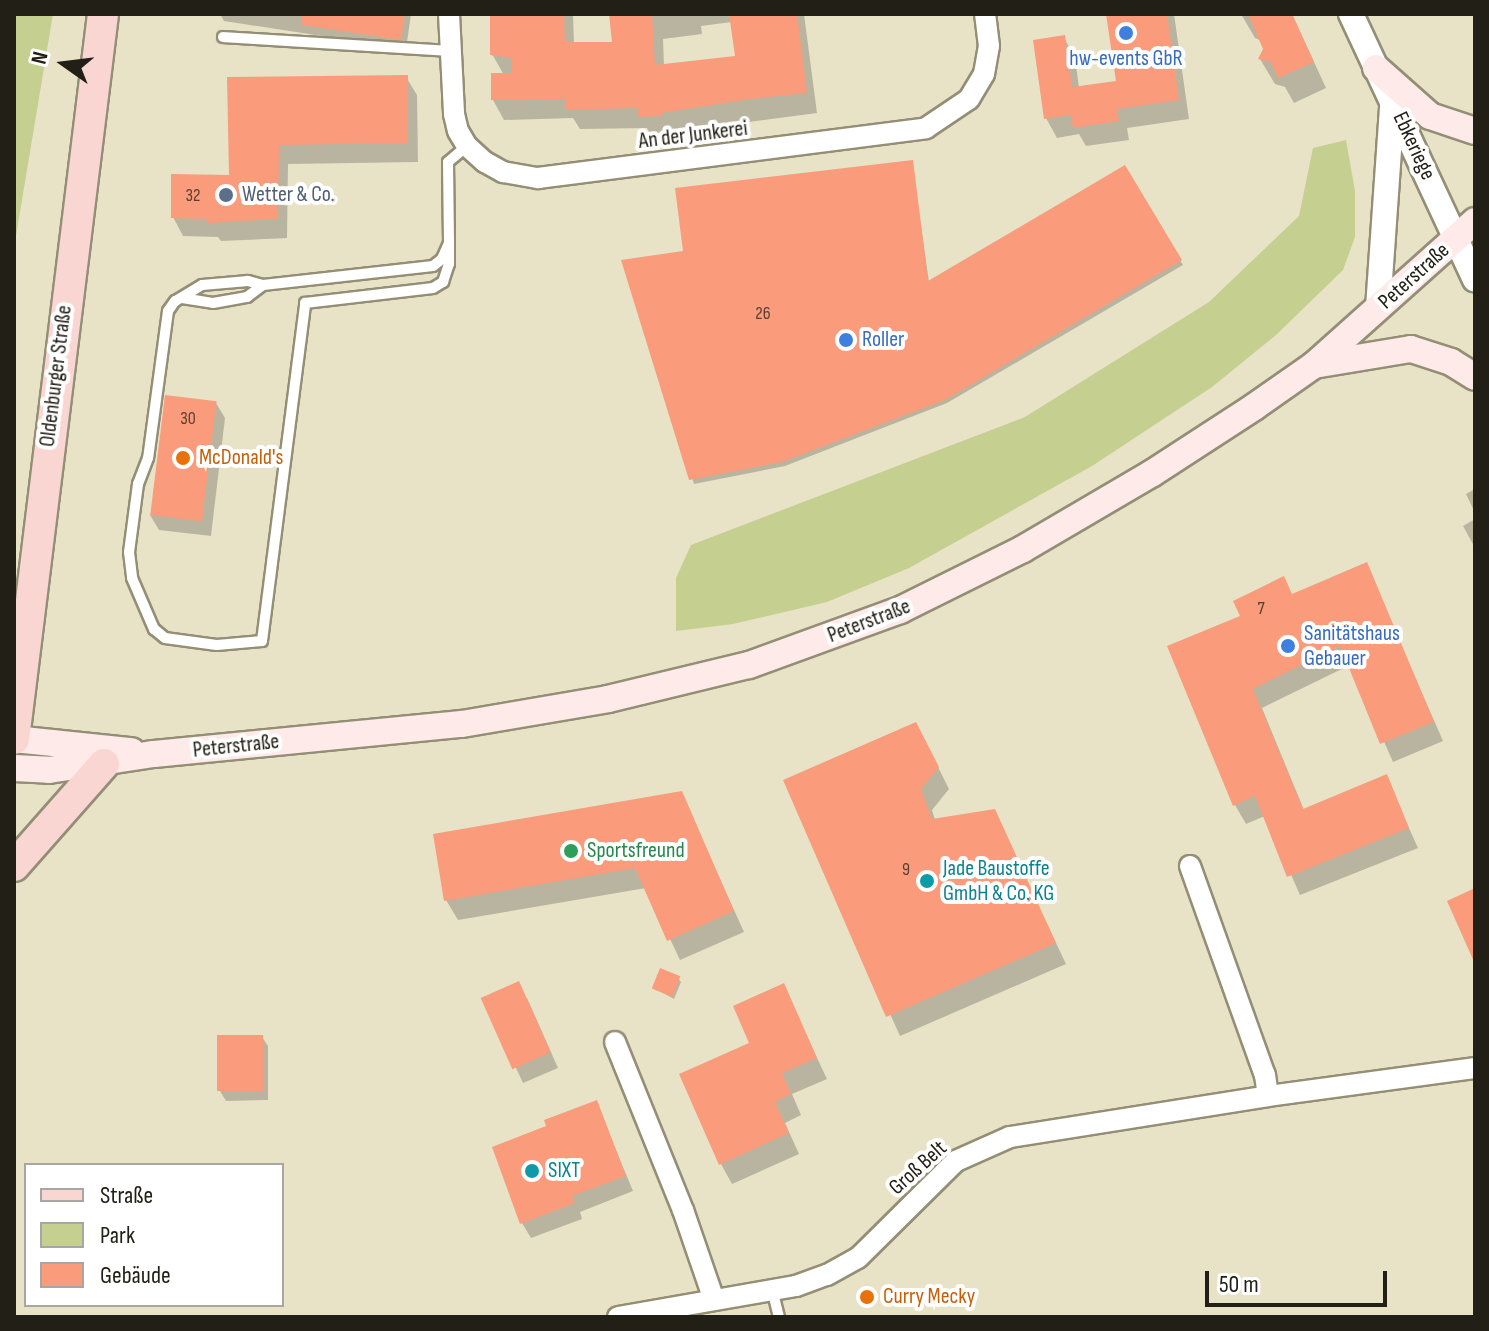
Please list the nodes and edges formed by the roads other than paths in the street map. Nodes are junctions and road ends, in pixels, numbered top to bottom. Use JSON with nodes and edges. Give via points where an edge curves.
{"nodes":[{"id":1,"x":103,"y":14,"type":"edge"},
{"id":2,"x":449,"y":14,"type":"edge"},
{"id":3,"x":985,"y":14,"type":"edge"},
{"id":4,"x":1351,"y":14,"type":"edge"},
{"id":5,"x":223,"y":37,"type":"dead end"},
{"id":6,"x":450,"y":51,"type":"junction"},
{"id":7,"x":1376,"y":68,"type":"junction"},
{"id":8,"x":1392,"y":100,"type":"junction"},
{"id":9,"x":1475,"y":131,"type":"edge"},
{"id":10,"x":467,"y":146,"type":"junction"},
{"id":11,"x":1466,"y":230,"type":"edge"},
{"id":12,"x":449,"y":243,"type":"junction"},
{"id":13,"x":1475,"y":280,"type":"edge"},
{"id":14,"x":263,"y":285,"type":"junction"},
{"id":15,"x":182,"y":298,"type":"junction"},
{"id":16,"x":1378,"y":308,"type":"junction"},
{"id":17,"x":1314,"y":365,"type":"junction"},
{"id":18,"x":1475,"y":377,"type":"edge"},
{"id":19,"x":19,"y":643,"type":"edge"},
{"id":20,"x":14,"y":739,"type":"edge"},
{"id":21,"x":154,"y":754,"type":"junction"},
{"id":22,"x":104,"y":764,"type":"junction"},
{"id":23,"x":14,"y":768,"type":"edge"},
{"id":24,"x":14,"y":866,"type":"edge"},
{"id":25,"x":1190,"y":866,"type":"dead end"},
{"id":26,"x":615,"y":1042,"type":"dead end"},
{"id":27,"x":1475,"y":1068,"type":"edge"},
{"id":28,"x":1268,"y":1096,"type":"junction"},
{"id":29,"x":772,"y":1289,"type":"junction"},
{"id":30,"x":714,"y":1300,"type":"junction"},
{"id":31,"x":618,"y":1317,"type":"edge"},
{"id":32,"x":779,"y":1317,"type":"edge"}],
"edges":[{"from":1,"to":19,"type":"main road","name":"Oldenburger Straße"},
{"from":2,"to":6,"type":"street"},
{"from":3,"to":10,"type":"street","name":"An der Junkerei","via":[[989,46],[984,74],[969,99],[926,128],[538,178],[503,172]]},
{"from":4,"to":7,"type":"street","name":"Ebkeriege"},
{"from":5,"to":6,"type":"lane"},
{"from":6,"to":10,"type":"street","via":[[454,114]]},
{"from":7,"to":8,"type":"street","name":"Ebkeriege"},
{"from":7,"to":9,"type":"main road","via":[[1430,116]]},
{"from":8,"to":11,"type":"street","name":"Ebkeriege"},
{"from":8,"to":16,"type":"street"},
{"from":10,"to":12,"type":"lane","via":[[448,162]]},
{"from":11,"to":13,"type":"street","name":"Ebkeriege"},
{"from":11,"to":16,"type":"main road","name":"Peterstraße"},
{"from":12,"to":14,"type":"lane","via":[[433,266]]},
{"from":12,"to":15,"type":"lane","via":[[448,273],[433,288],[305,303],[262,641],[193,644],[165,638],[154,629],[132,578],[129,552],[138,484],[148,458],[168,311]]},
{"from":14,"to":15,"type":"lane","via":[[202,285]]},
{"from":14,"to":15,"type":"lane","via":[[247,297],[213,303]]},
{"from":16,"to":17,"type":"main road","name":"Peterstraße"},
{"from":17,"to":18,"type":"main road","via":[[1411,349],[1451,362]]},
{"from":17,"to":21,"type":"main road","name":"Peterstraße","via":[[1151,474],[1023,549],[900,610],[749,665],[608,699],[462,724]]},
{"from":19,"to":20,"type":"main road","name":"Oldenburger Straße"},
{"from":20,"to":21,"type":"main road","name":"Peterstraße"},
{"from":21,"to":22,"type":"main road","name":"Peterstraße"},
{"from":22,"to":23,"type":"main road","name":"Peterstraße"},
{"from":22,"to":24,"type":"main road"},
{"from":25,"to":28,"type":"street"},
{"from":26,"to":30,"type":"street"},
{"from":27,"to":28,"type":"street","name":"Groß Belt"},
{"from":28,"to":29,"type":"street","name":"Groß Belt","via":[[985,1145],[956,1161],[858,1258],[827,1275]]},
{"from":29,"to":30,"type":"street","name":"Groß Belt"},
{"from":29,"to":32,"type":"lane"},
{"from":30,"to":31,"type":"street","name":"Groß Belt"}]}
